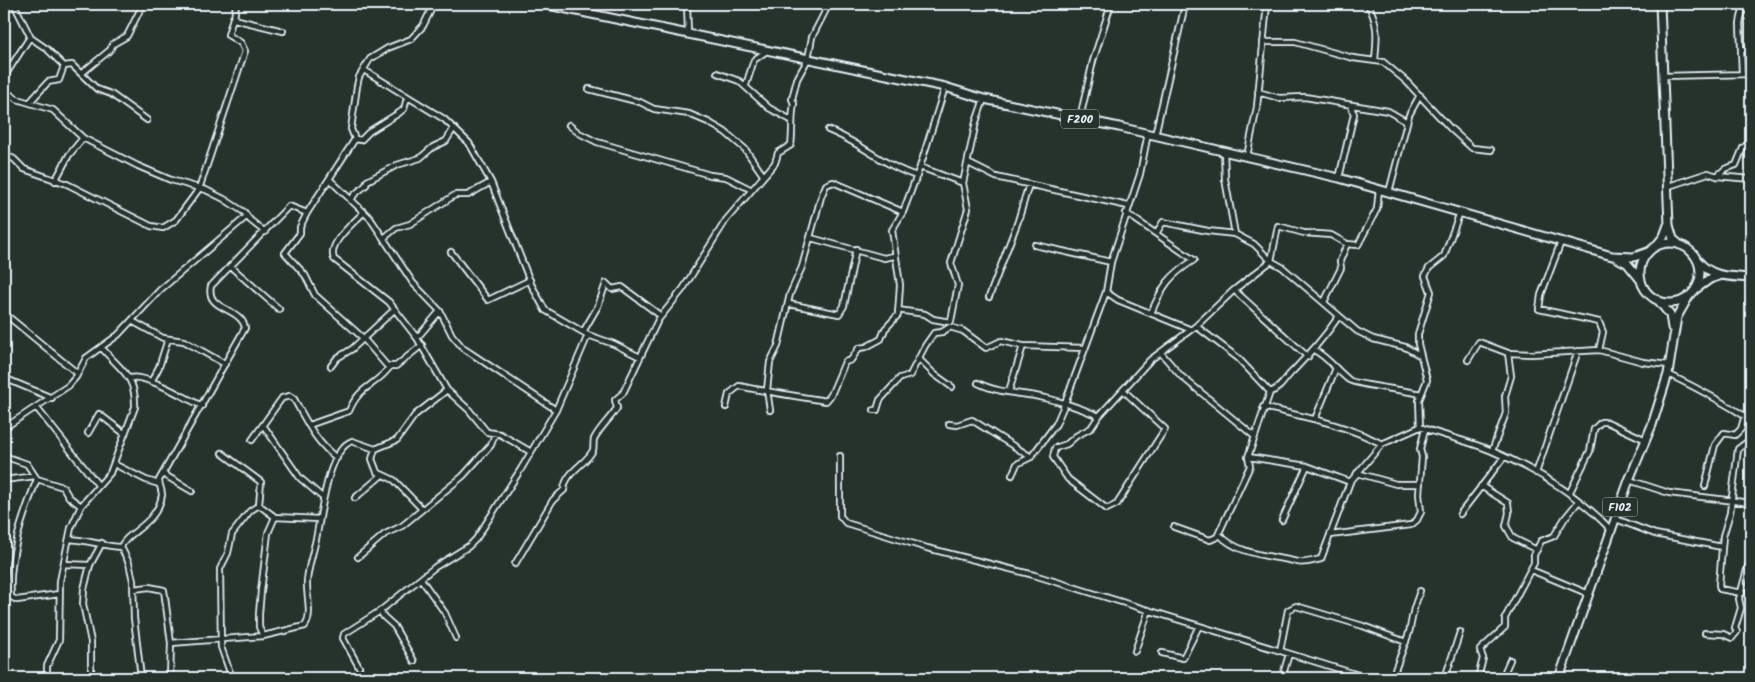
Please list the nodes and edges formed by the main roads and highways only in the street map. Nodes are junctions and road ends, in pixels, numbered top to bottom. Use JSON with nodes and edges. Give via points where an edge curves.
{"nodes":[{"id":1,"x":543,"y":4,"type":"edge"},
{"id":2,"x":1660,"y":4,"type":"edge"},
{"id":3,"x":1670,"y":220,"type":"junction"},
{"id":4,"x":1680,"y":245,"type":"junction"},
{"id":5,"x":1655,"y":247,"type":"junction"},
{"id":6,"x":1648,"y":252,"type":"junction"},
{"id":7,"x":1612,"y":256,"type":"junction"},
{"id":8,"x":1696,"y":259,"type":"junction"},
{"id":9,"x":1722,"y":275,"type":"junction"},
{"id":10,"x":1751,"y":278,"type":"edge"},
{"id":11,"x":1642,"y":281,"type":"junction"},
{"id":12,"x":1691,"y":293,"type":"junction"},
{"id":13,"x":1658,"y":300,"type":"junction"},
{"id":14,"x":1673,"y":333,"type":"junction"},
{"id":15,"x":1559,"y":678,"type":"edge"}],
"edges":[{"from":1,"to":7,"type":"main road","number":"F200","via":[[945,86],[984,99],[1224,150],[1339,178]]},
{"from":2,"to":3,"type":"main road"},
{"from":3,"to":4,"type":"main road","via":[[1671,235]]},
{"from":3,"to":5,"type":"main road","via":[[1664,236]]},
{"from":4,"to":5,"type":"main road","via":[[1667,243]]},
{"from":4,"to":8,"type":"main road","via":[[1690,250]]},
{"from":5,"to":6,"type":"main road"},
{"from":6,"to":7,"type":"main road","number":"F200","via":[[1634,257]]},
{"from":6,"to":11,"type":"main road","via":[[1642,261]]},
{"from":7,"to":11,"type":"main road","number":"F200","via":[[1627,263]]},
{"from":8,"to":9,"type":"main road","via":[[1705,269]]},
{"from":8,"to":12,"type":"main road","via":[[1700,276]]},
{"from":9,"to":10,"type":"main road"},
{"from":9,"to":12,"type":"main road"},
{"from":11,"to":13,"type":"main road","via":[[1651,296]]},
{"from":12,"to":13,"type":"main road","via":[[1674,302]]},
{"from":12,"to":14,"type":"main road","number":"F102","via":[[1678,313]]},
{"from":13,"to":14,"type":"main road","number":"F102","via":[[1670,315]]},
{"from":14,"to":15,"type":"main road","number":"F102","via":[[1668,374]]}]}
